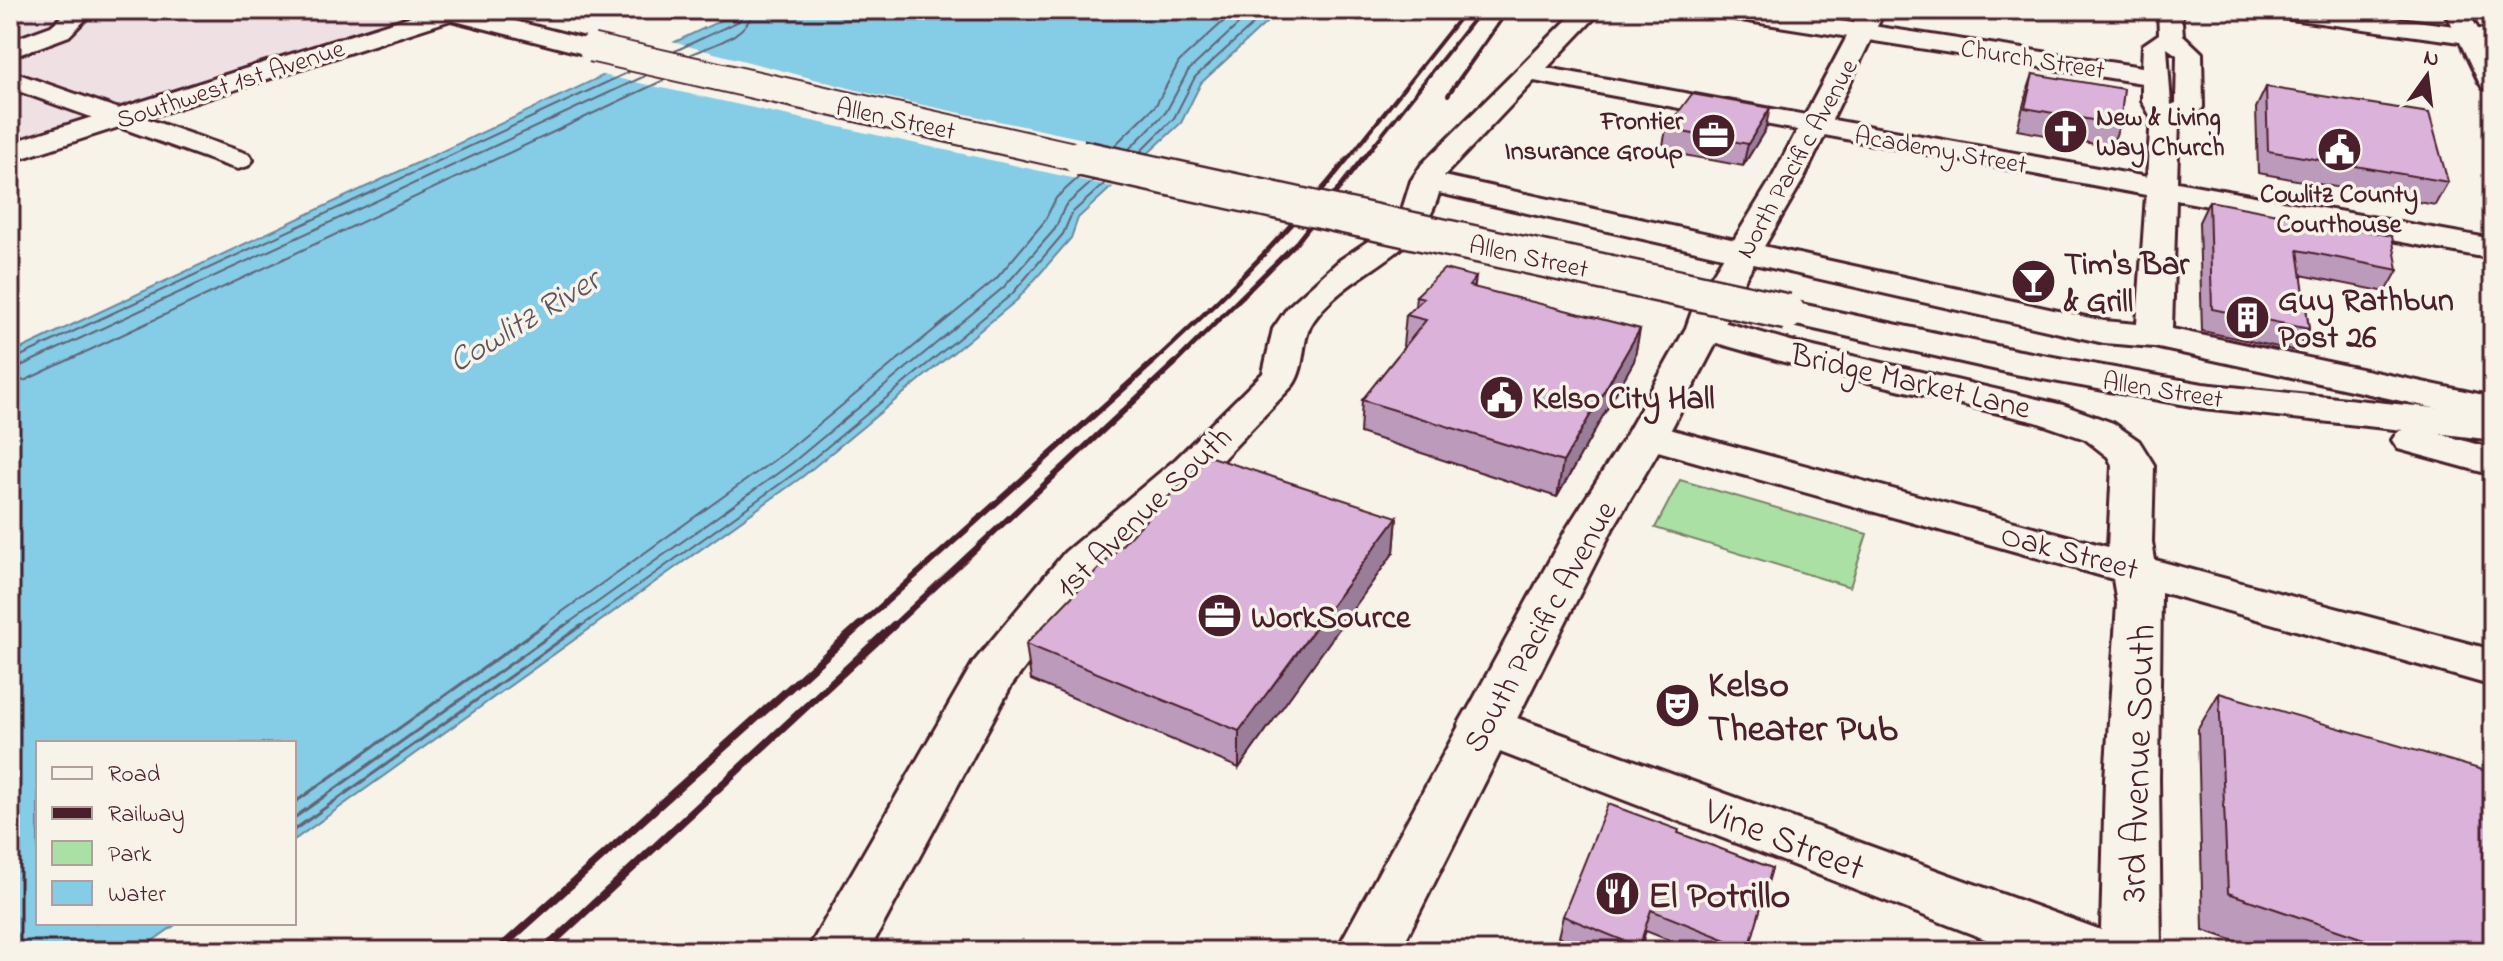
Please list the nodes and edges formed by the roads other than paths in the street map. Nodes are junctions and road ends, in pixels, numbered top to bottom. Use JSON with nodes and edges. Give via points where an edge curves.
{"nodes":[{"id":1,"x":83,"y":10,"type":"edge"},
{"id":2,"x":395,"y":10,"type":"edge"},
{"id":3,"x":1590,"y":10,"type":"edge"},
{"id":4,"x":1722,"y":10,"type":"edge"},
{"id":5,"x":2169,"y":10,"type":"edge"},
{"id":6,"x":2276,"y":10,"type":"edge"},
{"id":7,"x":2455,"y":10,"type":"edge"},
{"id":8,"x":451,"y":11,"type":"edge"},
{"id":9,"x":1869,"y":21,"type":"edge"},
{"id":10,"x":2171,"y":37,"type":"junction"},
{"id":11,"x":2481,"y":38,"type":"edge"},
{"id":12,"x":10,"y":50,"type":"edge"},
{"id":13,"x":1531,"y":73,"type":"junction"},
{"id":14,"x":2155,"y":77,"type":"junction"},
{"id":15,"x":10,"y":79,"type":"edge"},
{"id":16,"x":2493,"y":82,"type":"edge"},
{"id":17,"x":2165,"y":117,"type":"junction"},
{"id":18,"x":119,"y":118,"type":"junction"},
{"id":19,"x":1815,"y":125,"type":"junction"},
{"id":20,"x":10,"y":153,"type":"edge"},
{"id":21,"x":238,"y":160,"type":"dead end"},
{"id":22,"x":1426,"y":181,"type":"junction"},
{"id":23,"x":2160,"y":189,"type":"junction"},
{"id":24,"x":2493,"y":249,"type":"edge"},
{"id":25,"x":1745,"y":253,"type":"junction"},
{"id":26,"x":1709,"y":316,"type":"junction"},
{"id":27,"x":2154,"y":336,"type":"junction"},
{"id":28,"x":2291,"y":407,"type":"junction"},
{"id":29,"x":2493,"y":409,"type":"edge"},
{"id":30,"x":2493,"y":427,"type":"edge"},
{"id":31,"x":1647,"y":435,"type":"junction"},
{"id":32,"x":2113,"y":440,"type":"joint"},
{"id":33,"x":2493,"y":462,"type":"edge"},
{"id":34,"x":2134,"y":569,"type":"junction"},
{"id":35,"x":2493,"y":668,"type":"edge"},
{"id":36,"x":1484,"y":725,"type":"junction"},
{"id":37,"x":837,"y":951,"type":"edge"},
{"id":38,"x":1368,"y":951,"type":"edge"},
{"id":39,"x":2086,"y":951,"type":"edge"},
{"id":40,"x":2131,"y":951,"type":"edge"}],
"edges":[{"from":1,"to":12,"type":"main road","via":[[60,31]]},
{"from":2,"to":8,"type":"main road","name":"Allen Street"},
{"from":3,"to":13,"type":"street"},
{"from":4,"to":9,"type":"street","name":"Church Street"},
{"from":5,"to":10,"type":"street"},
{"from":6,"to":11,"type":"main road"},
{"from":7,"to":11,"type":"street"},
{"from":8,"to":18,"type":"main road","name":"Southwest 1st Avenue"},
{"from":8,"to":28,"type":"main road","name":"Allen Street","bridge":true,"via":[[829,104],[1787,312],[2110,381]]},
{"from":9,"to":14,"type":"street","name":"Church Street"},
{"from":9,"to":19,"type":"main road","name":"North Pacific Avenue"},
{"from":10,"to":14,"type":"street","via":[[2155,45]]},
{"from":10,"to":17,"type":"street","via":[[2190,53],[2189,107]]},
{"from":11,"to":16,"type":"main road"},
{"from":13,"to":19,"type":"street","name":"Academy Street"},
{"from":13,"to":22,"type":"street"},
{"from":14,"to":17,"type":"street","via":[[2155,101]]},
{"from":15,"to":18,"type":"street"},
{"from":17,"to":23,"type":"street"},
{"from":18,"to":20,"type":"main road","name":"Southwest 1st Avenue"},
{"from":18,"to":21,"type":"street"},
{"from":19,"to":23,"type":"street","name":"Academy Street"},
{"from":19,"to":25,"type":"main road","name":"North Pacific Avenue"},
{"from":22,"to":25,"type":"street","name":"Allen Street"},
{"from":22,"to":37,"type":"street","name":"1st Avenue South","via":[[1421,204],[1406,230],[1360,259],[1299,315],[1288,334],[1280,377],[1191,468],[1081,562],[991,676]]},
{"from":23,"to":24,"type":"street","name":"Academy Street"},
{"from":23,"to":27,"type":"street"},
{"from":25,"to":26,"type":"main road","name":"North Pacific Avenue"},
{"from":25,"to":27,"type":"street","name":"Allen Street","via":[[2104,332]]},
{"from":26,"to":31,"type":"main road","name":"South Pacific Avenue"},
{"from":26,"to":32,"type":"street","name":"Bridge Market Lane","via":[[1797,354],[2049,413]]},
{"from":27,"to":29,"type":"street","name":"Allen Street"},
{"from":28,"to":30,"type":"main road","name":"Allen Street"},
{"from":28,"to":33,"type":"main road"},
{"from":31,"to":34,"type":"street","name":"Oak Street"},
{"from":31,"to":36,"type":"main road","name":"South Pacific Avenue","via":[[1590,528]]},
{"from":32,"to":34,"type":"street","name":"3rd Avenue South","via":[[2133,465]]},
{"from":34,"to":35,"type":"street","name":"Oak Street"},
{"from":34,"to":40,"type":"street","name":"3rd Avenue South","via":[[2140,604]]},
{"from":36,"to":38,"type":"main road","name":"South Pacific Avenue"},
{"from":36,"to":39,"type":"street","name":"Vine Street"}]}
